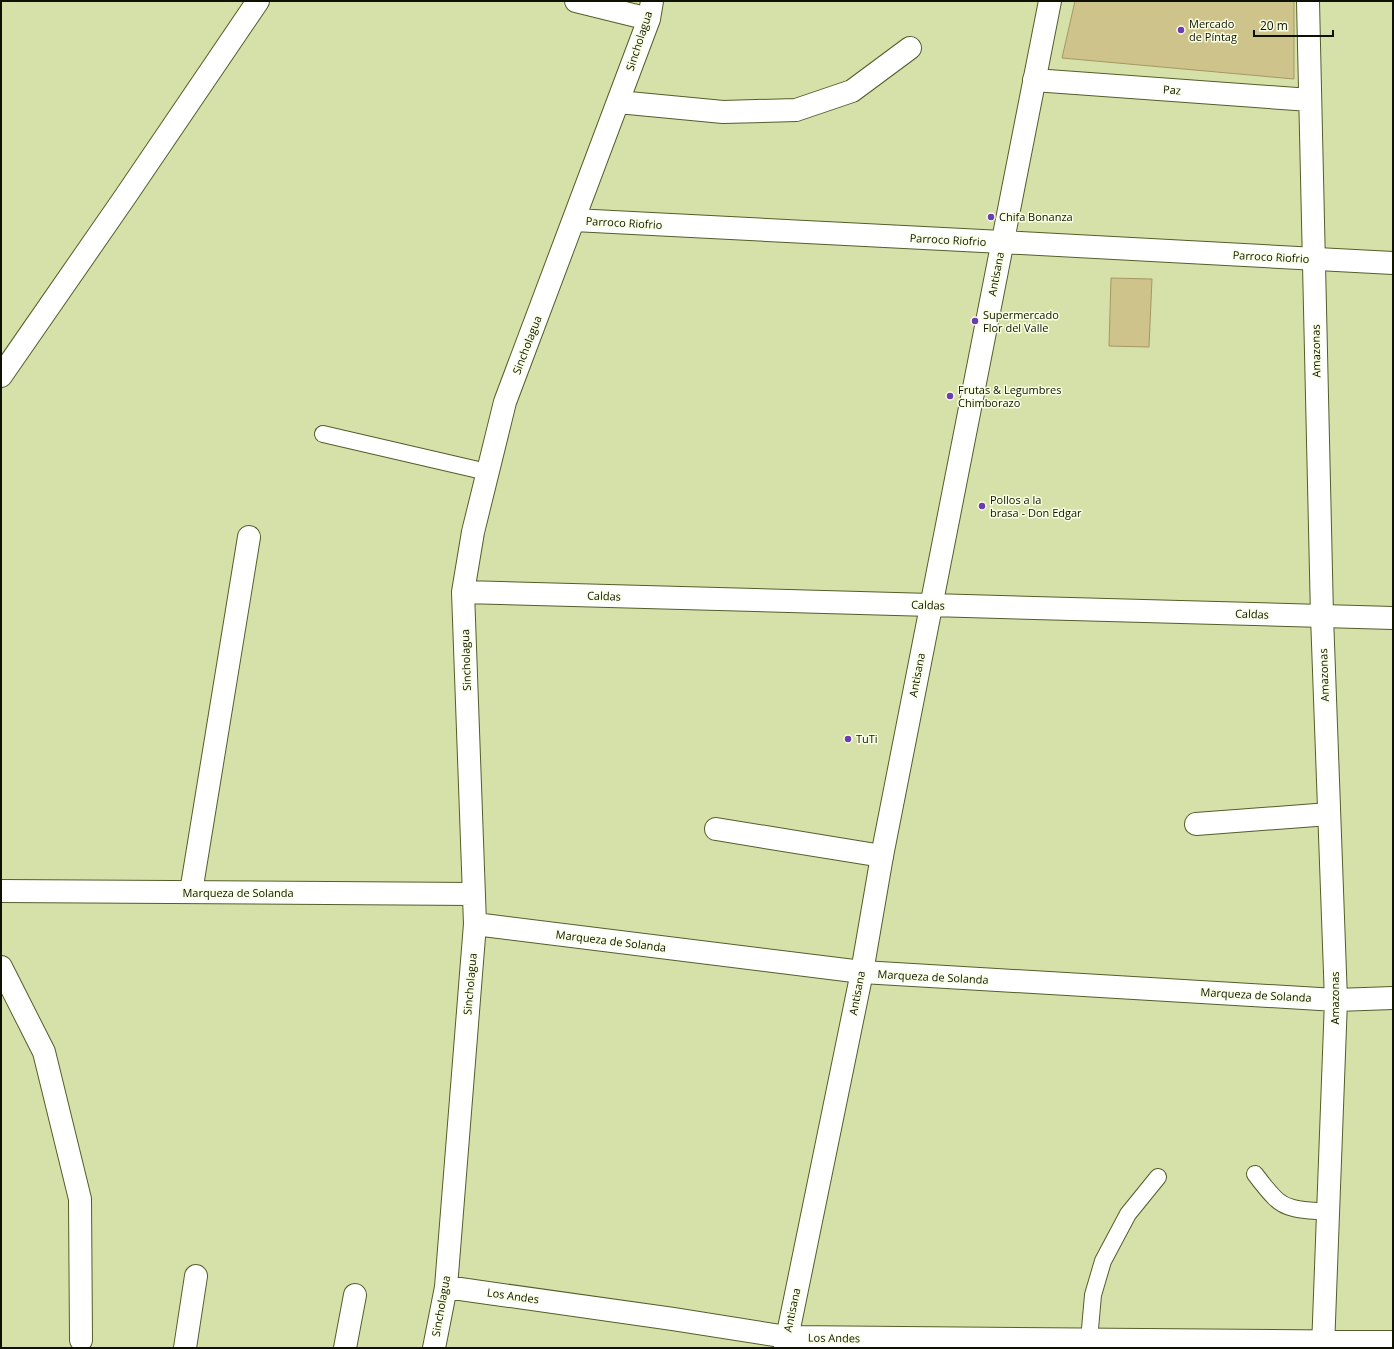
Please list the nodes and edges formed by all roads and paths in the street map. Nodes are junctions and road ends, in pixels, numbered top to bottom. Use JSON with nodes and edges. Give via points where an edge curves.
{"nodes":[{"id":1,"x":258,"y":1,"type":"edge"},
{"id":2,"x":576,"y":1,"type":"edge"},
{"id":3,"x":1050,"y":1,"type":"edge"},
{"id":4,"x":1308,"y":1,"type":"edge"},
{"id":5,"x":650,"y":10,"type":"edge"},
{"id":6,"x":910,"y":48,"type":"dead end"},
{"id":7,"x":1034,"y":80,"type":"junction"},
{"id":8,"x":1310,"y":100,"type":"junction"},
{"id":9,"x":618,"y":102,"type":"junction"},
{"id":10,"x":574,"y":220,"type":"junction"},
{"id":11,"x":1002,"y":242,"type":"junction"},
{"id":12,"x":1314,"y":259,"type":"junction"},
{"id":13,"x":1393,"y":263,"type":"edge"},
{"id":14,"x":1,"y":376,"type":"edge"},
{"id":15,"x":323,"y":434,"type":"dead end"},
{"id":16,"x":487,"y":472,"type":"junction"},
{"id":17,"x":249,"y":537,"type":"dead end"},
{"id":18,"x":464,"y":592,"type":"junction"},
{"id":19,"x":931,"y":605,"type":"junction"},
{"id":20,"x":1322,"y":616,"type":"junction"},
{"id":21,"x":1393,"y":618,"type":"edge"},
{"id":22,"x":1329,"y":814,"type":"junction"},
{"id":23,"x":1196,"y":824,"type":"dead end"},
{"id":24,"x":716,"y":829,"type":"dead end"},
{"id":25,"x":882,"y":856,"type":"junction"},
{"id":26,"x":1,"y":891,"type":"edge"},
{"id":27,"x":191,"y":892,"type":"junction"},
{"id":28,"x":474,"y":894,"type":"junction"},
{"id":29,"x":475,"y":924,"type":"junction"},
{"id":30,"x":1,"y":967,"type":"edge"},
{"id":31,"x":862,"y":972,"type":"junction"},
{"id":32,"x":1393,"y":998,"type":"edge"},
{"id":33,"x":1336,"y":1000,"type":"junction"},
{"id":34,"x":1255,"y":1174,"type":"dead end"},
{"id":35,"x":1158,"y":1177,"type":"dead end"},
{"id":36,"x":1328,"y":1212,"type":"junction"},
{"id":37,"x":196,"y":1276,"type":"dead end"},
{"id":38,"x":446,"y":1287,"type":"junction"},
{"id":39,"x":355,"y":1296,"type":"dead end"},
{"id":40,"x":81,"y":1340,"type":"dead end"},
{"id":41,"x":1089,"y":1340,"type":"junction"},
{"id":42,"x":1393,"y":1342,"type":"edge"},
{"id":43,"x":786,"y":1343,"type":"edge"},
{"id":44,"x":1324,"y":1345,"type":"edge"},
{"id":45,"x":185,"y":1348,"type":"edge"},
{"id":46,"x":345,"y":1348,"type":"edge"},
{"id":47,"x":434,"y":1348,"type":"edge"}],
"edges":[{"from":1,"to":14,"type":"street"},
{"from":2,"to":5,"type":"street"},
{"from":3,"to":7,"type":"street","name":"Antisana"},
{"from":4,"to":8,"type":"street","name":"Amazonas"},
{"from":5,"to":9,"type":"street","name":"Sincholagua"},
{"from":6,"to":9,"type":"street","via":[[852,91],[796,110],[723,112]]},
{"from":7,"to":8,"type":"street","name":"Paz"},
{"from":7,"to":11,"type":"street","name":"Antisana"},
{"from":8,"to":12,"type":"street","name":"Amazonas"},
{"from":9,"to":10,"type":"street","name":"Sincholagua"},
{"from":10,"to":11,"type":"street","name":"Parroco Riofrio"},
{"from":10,"to":16,"type":"street","name":"Sincholagua","via":[[505,402]]},
{"from":11,"to":12,"type":"street","name":"Parroco Riofrio"},
{"from":11,"to":19,"type":"street","name":"Antisana"},
{"from":12,"to":13,"type":"street","name":"Parroco Riofrio"},
{"from":12,"to":20,"type":"street","name":"Amazonas"},
{"from":15,"to":16,"type":"lane"},
{"from":16,"to":18,"type":"street","name":"Sincholagua"},
{"from":17,"to":27,"type":"street"},
{"from":18,"to":19,"type":"street","name":"Caldas"},
{"from":18,"to":28,"type":"street","name":"Sincholagua"},
{"from":19,"to":20,"type":"street","name":"Caldas"},
{"from":19,"to":25,"type":"street","name":"Antisana"},
{"from":20,"to":21,"type":"street","name":"Caldas"},
{"from":20,"to":22,"type":"street","name":"Amazonas"},
{"from":22,"to":23,"type":"street"},
{"from":22,"to":33,"type":"street","name":"Amazonas"},
{"from":24,"to":25,"type":"street"},
{"from":25,"to":31,"type":"street","name":"Antisana"},
{"from":26,"to":27,"type":"street","name":"Marqueza de Solanda"},
{"from":27,"to":28,"type":"street","name":"Marqueza de Solanda"},
{"from":28,"to":29,"type":"street","name":"Sincholagua"},
{"from":29,"to":31,"type":"street","name":"Marqueza de Solanda"},
{"from":29,"to":38,"type":"street","name":"Sincholagua"},
{"from":30,"to":40,"type":"street","via":[[44,1052],[80,1199]]},
{"from":31,"to":33,"type":"street","name":"Marqueza de Solanda"},
{"from":31,"to":43,"type":"street","name":"Antisana"},
{"from":32,"to":33,"type":"street","name":"Marqueza de Solanda"},
{"from":33,"to":36,"type":"street","name":"Amazonas"},
{"from":34,"to":36,"type":"lane","via":[[1276,1199],[1286,1205],[1299,1210]]},
{"from":35,"to":41,"type":"lane","via":[[1128,1214],[1103,1261],[1093,1295]]},
{"from":36,"to":44,"type":"street","name":"Amazonas"},
{"from":37,"to":45,"type":"street"},
{"from":38,"to":43,"type":"street","name":"Los Andes","via":[[673,1319]]},
{"from":38,"to":47,"type":"street","name":"Sincholagua"},
{"from":39,"to":46,"type":"street"},
{"from":41,"to":43,"type":"street","name":"Los Andes"},
{"from":41,"to":44,"type":"street","name":"Los Andes"},
{"from":42,"to":44,"type":"street","name":"Los Andes"}]}
